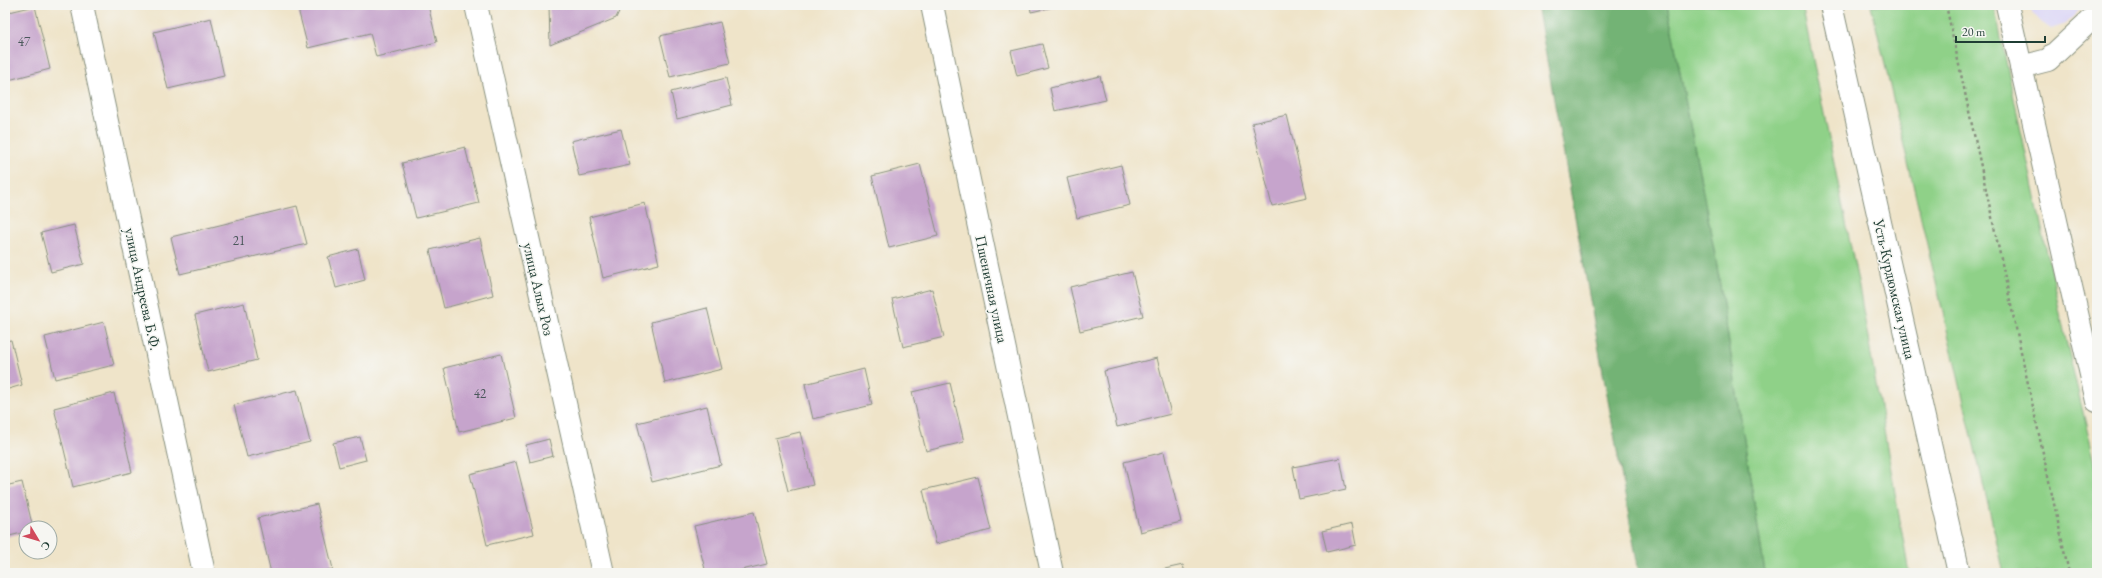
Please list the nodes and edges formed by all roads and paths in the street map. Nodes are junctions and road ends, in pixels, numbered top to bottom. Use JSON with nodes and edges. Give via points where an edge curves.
{"nodes":[{"id":1,"x":82,"y":5,"type":"edge"},
{"id":2,"x":476,"y":5,"type":"edge"},
{"id":3,"x":932,"y":5,"type":"edge"},
{"id":4,"x":1831,"y":5,"type":"edge"},
{"id":5,"x":1946,"y":5,"type":"edge"},
{"id":6,"x":2007,"y":5,"type":"edge"},
{"id":7,"x":2097,"y":14,"type":"edge"},
{"id":8,"x":2021,"y":68,"type":"junction"},
{"id":9,"x":2097,"y":401,"type":"edge"},
{"id":10,"x":204,"y":573,"type":"edge"},
{"id":11,"x":603,"y":573,"type":"edge"},
{"id":12,"x":1052,"y":573,"type":"edge"},
{"id":13,"x":1959,"y":573,"type":"edge"},
{"id":14,"x":2069,"y":573,"type":"edge"}],
"edges":[{"from":1,"to":10,"type":"street","name":"улица Андреева Б.Ф."},
{"from":2,"to":11,"type":"street","name":"улица Алых Роз"},
{"from":3,"to":12,"type":"street","name":"Пшеничная улица"},
{"from":4,"to":13,"type":"street","name":"Усть-Курдюмская улица"},
{"from":5,"to":14,"type":"path"},
{"from":6,"to":8,"type":"street"},
{"from":7,"to":8,"type":"street","via":[[2048,60]]},
{"from":8,"to":9,"type":"street"}]}
